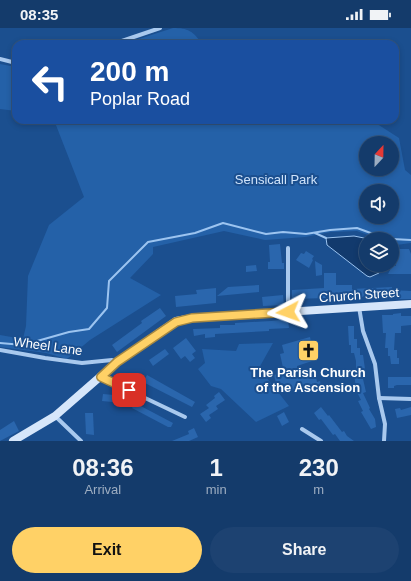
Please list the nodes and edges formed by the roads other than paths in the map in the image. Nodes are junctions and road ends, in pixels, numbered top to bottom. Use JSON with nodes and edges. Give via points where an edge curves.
{"nodes":[{"id":1,"x":160,"y":28,"type":"edge"},
{"id":2,"x":125,"y":40,"type":"edge"},
{"id":3,"x":0,"y":59,"type":"edge"},
{"id":4,"x":12,"y":61,"type":"edge"},
{"id":5,"x":288,"y":248,"type":"dead end"},
{"id":6,"x":411,"y":304,"type":"edge"},
{"id":7,"x":359,"y":307,"type":"junction"},
{"id":8,"x":288,"y":312,"type":"junction"},
{"id":9,"x":0,"y":350,"type":"edge"},
{"id":10,"x":117,"y":362,"type":"junction"},
{"id":11,"x":101,"y":377,"type":"junction"},
{"id":12,"x":379,"y":398,"type":"junction"},
{"id":13,"x":411,"y":399,"type":"edge"},
{"id":14,"x":55,"y":416,"type":"junction"},
{"id":15,"x":185,"y":417,"type":"dead end"},
{"id":16,"x":302,"y":429,"type":"dead end"},
{"id":17,"x":13,"y":441,"type":"edge"},
{"id":18,"x":81,"y":441,"type":"edge"},
{"id":19,"x":321,"y":441,"type":"edge"},
{"id":20,"x":384,"y":441,"type":"edge"}],
"edges":[{"from":1,"to":2,"type":"street"},
{"from":3,"to":4,"type":"street"},
{"from":5,"to":8,"type":"street"},
{"from":6,"to":7,"type":"street","name":"Church Street"},
{"from":7,"to":8,"type":"street","name":"Church Street"},
{"from":7,"to":12,"type":"street","via":[[363,331],[375,364]]},
{"from":8,"to":10,"type":"street","name":"Church Street","via":[[192,318],[176,322]]},
{"from":9,"to":10,"type":"street","name":"Wheel Lane","via":[[82,363],[112,360]]},
{"from":10,"to":11,"type":"street","name":"Church Street"},
{"from":11,"to":14,"type":"street","name":"Church Street"},
{"from":11,"to":15,"type":"street"},
{"from":12,"to":13,"type":"street"},
{"from":12,"to":20,"type":"street","via":[[385,424]]},
{"from":14,"to":17,"type":"street","name":"Church Street"},
{"from":14,"to":18,"type":"street"},
{"from":16,"to":19,"type":"street"}]}
